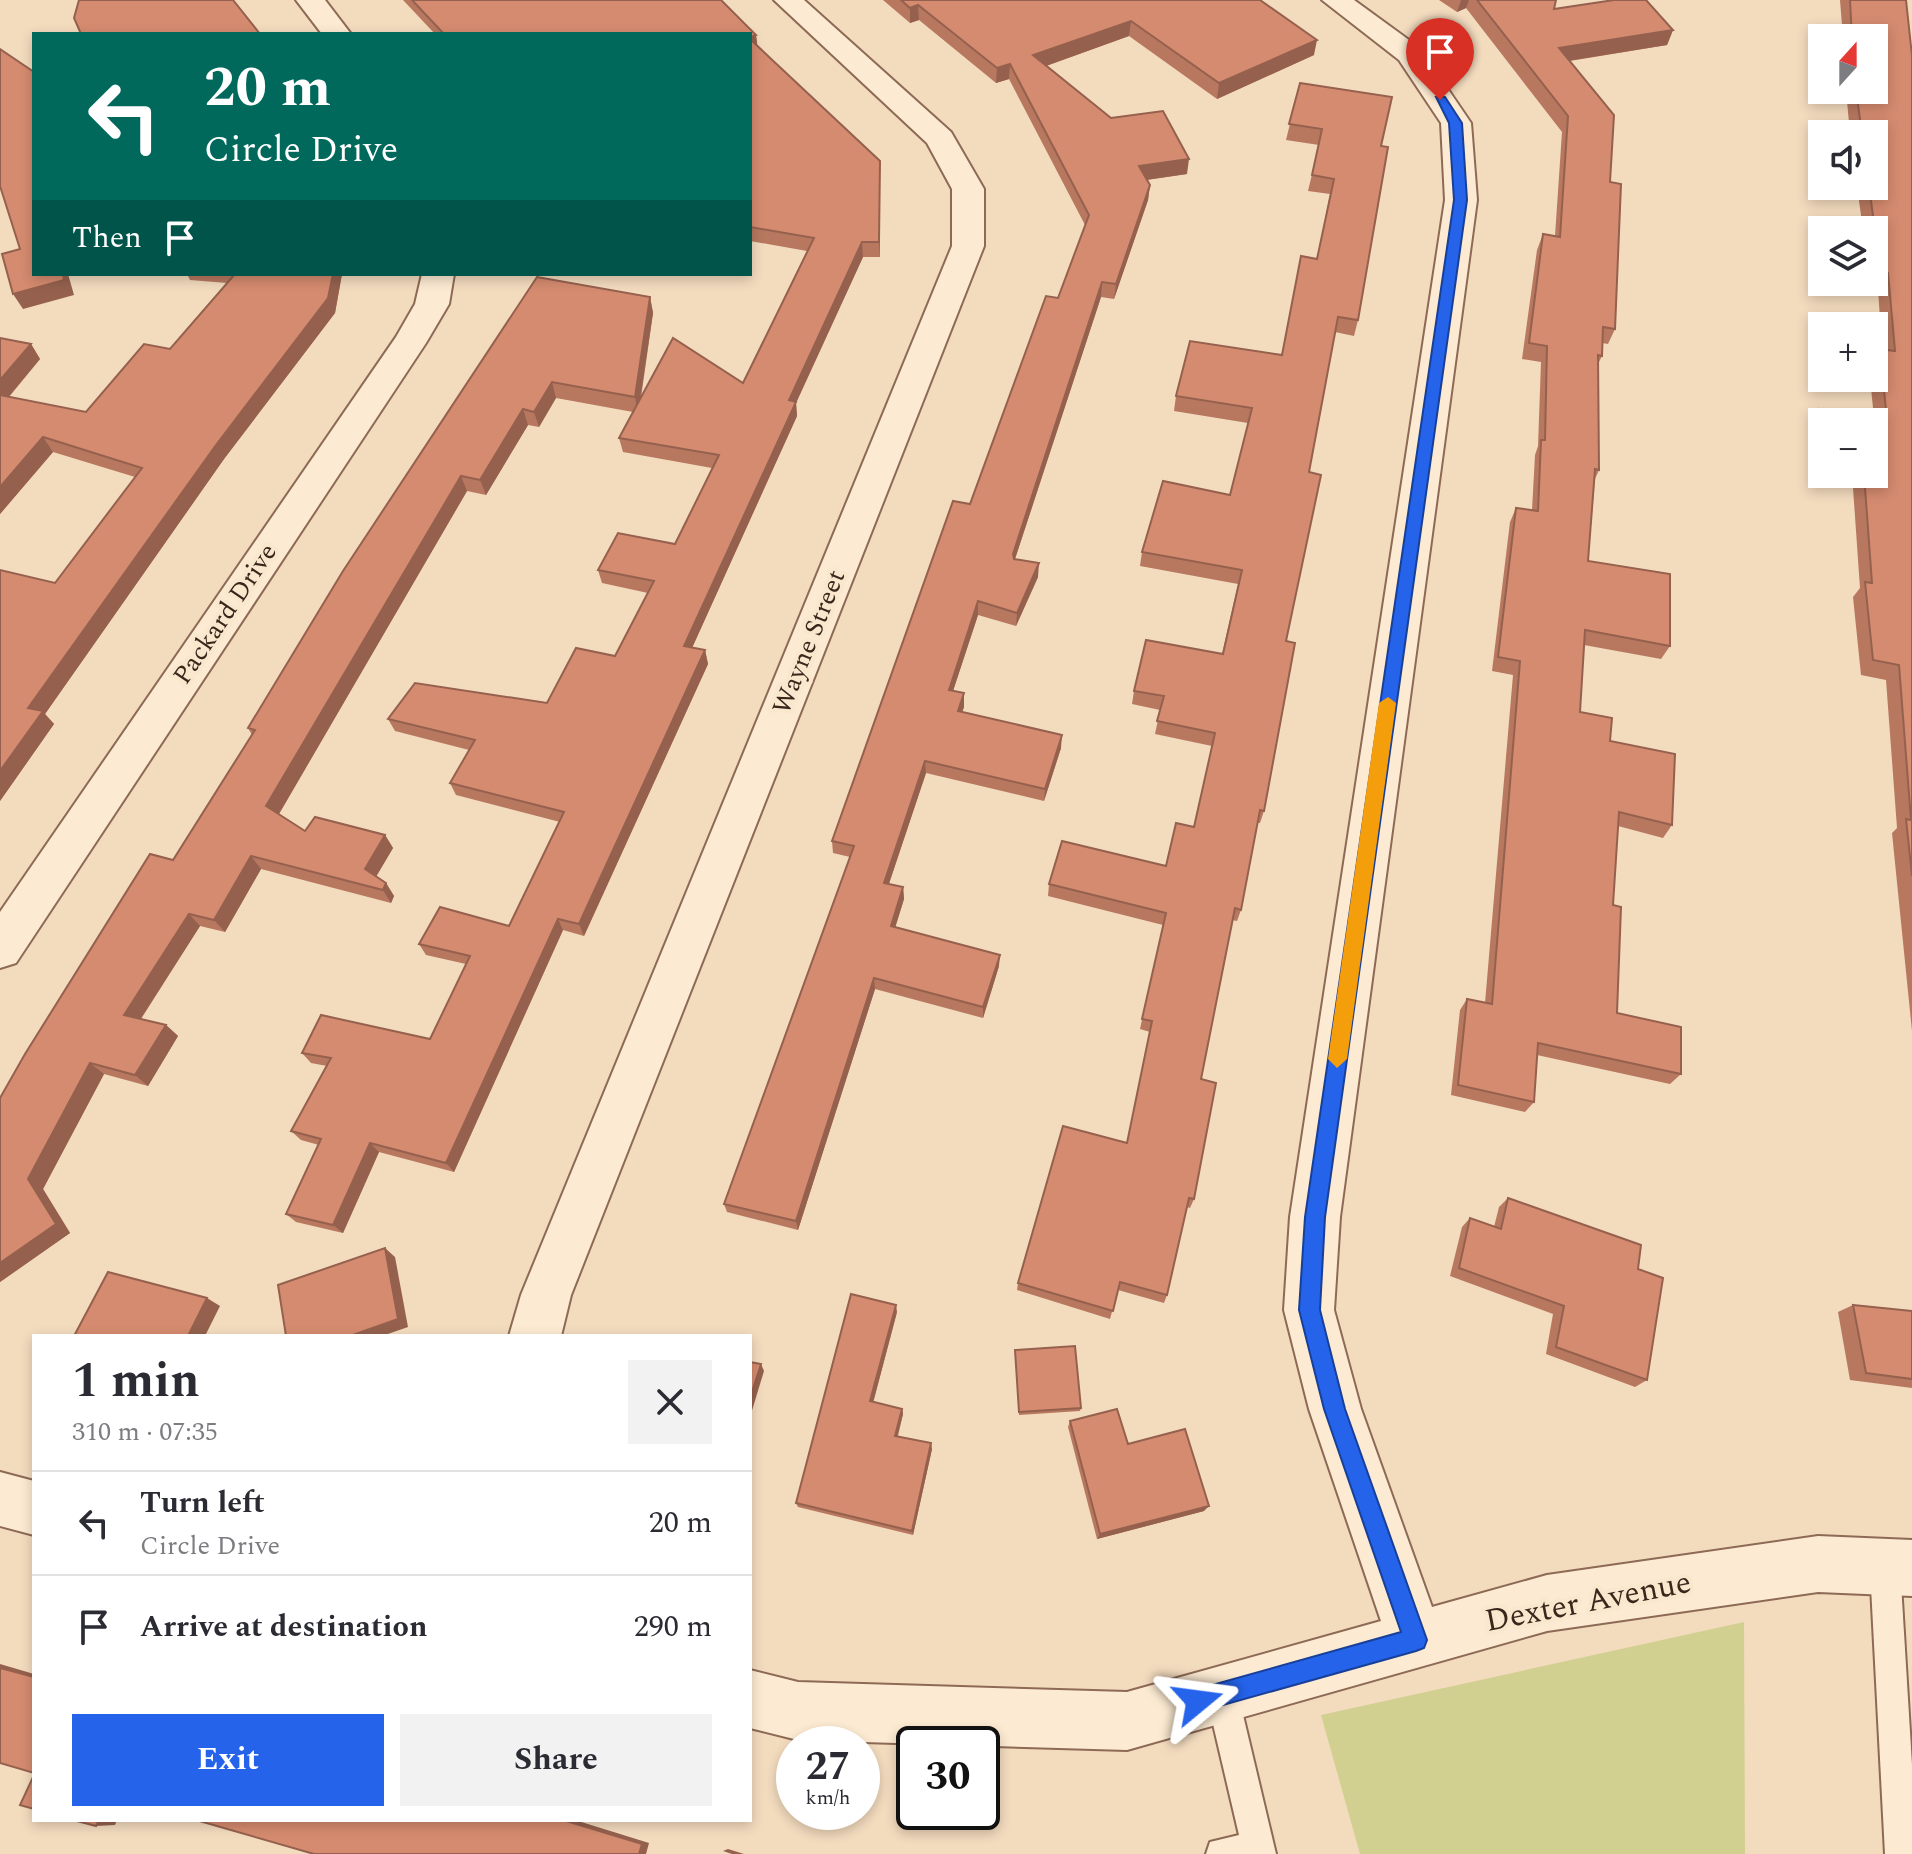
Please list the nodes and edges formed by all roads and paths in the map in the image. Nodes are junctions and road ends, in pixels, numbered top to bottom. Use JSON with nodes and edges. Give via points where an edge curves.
{"nodes":[{"id":1,"x":310,"y":0,"type":"edge"},
{"id":2,"x":788,"y":0,"type":"edge"},
{"id":3,"x":1336,"y":0,"type":"edge"},
{"id":4,"x":335,"y":32,"type":"edge"},
{"id":5,"x":438,"y":276,"type":"edge"},
{"id":6,"x":0,"y":949,"type":"edge"},
{"id":7,"x":536,"y":1334,"type":"edge"},
{"id":8,"x":0,"y":1499,"type":"edge"},
{"id":9,"x":32,"y":1507,"type":"edge"},
{"id":10,"x":1899,"y":1567,"type":"edge"},
{"id":11,"x":1416,"y":1640,"type":"junction"},
{"id":12,"x":1901,"y":1656,"type":"edge"},
{"id":13,"x":1222,"y":1694,"type":"junction"},
{"id":14,"x":752,"y":1700,"type":"edge"},
{"id":15,"x":1259,"y":1852,"type":"edge"},
{"id":16,"x":1222,"y":1854,"type":"edge"},
{"id":17,"x":1901,"y":1854,"type":"edge"}],
"edges":[{"from":1,"to":4,"type":"street"},
{"from":2,"to":7,"type":"street","name":"Wayne Street","via":[[940,138],[968,189],[968,246],[546,1295]]},
{"from":3,"to":11,"type":"street","via":[[1410,54],[1456,123],[1461,200],[1315,1217],[1309,1310],[1335,1409]]},
{"from":5,"to":6,"type":"street","name":"Packard Drive","via":[[432,304],[409,343]]},
{"from":8,"to":9,"type":"street"},
{"from":10,"to":11,"type":"street","name":"Dexter Avenue","via":[[1818,1564],[1547,1603]]},
{"from":10,"to":12,"type":"lane"},
{"from":11,"to":13,"type":"street","name":"Dexter Avenue"},
{"from":12,"to":17,"type":"lane"},
{"from":13,"to":14,"type":"street","name":"Dexter Avenue","via":[[1127,1721],[798,1711]]},
{"from":13,"to":15,"type":"lane"},
{"from":15,"to":16,"type":"lane"}]}
